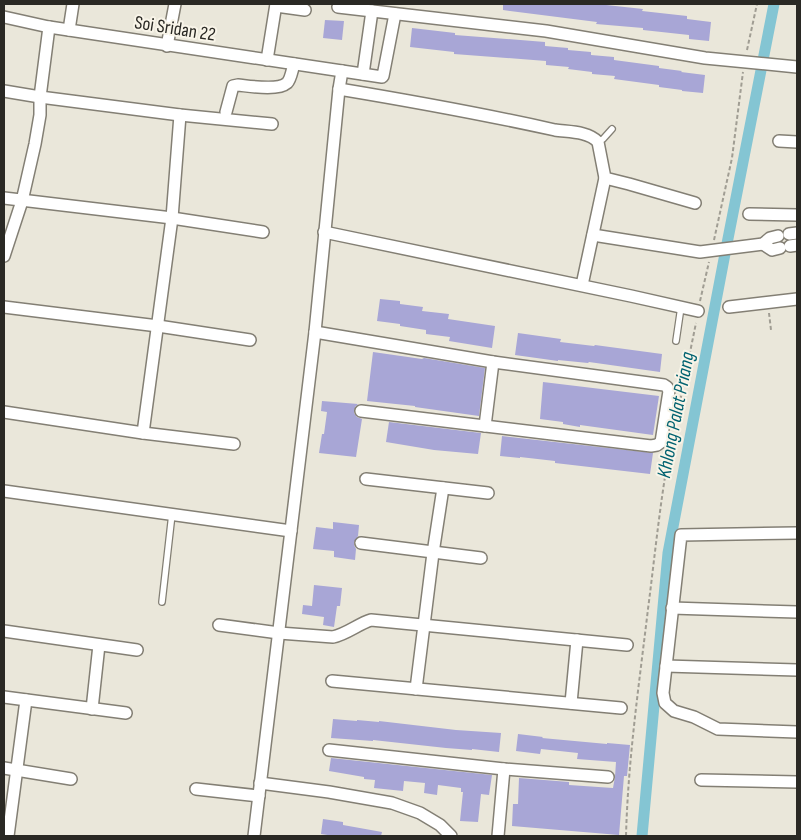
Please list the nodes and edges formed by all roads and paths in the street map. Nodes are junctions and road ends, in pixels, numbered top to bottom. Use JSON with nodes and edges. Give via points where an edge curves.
{"nodes":[{"id":1,"x":73,"y":4,"type":"edge"},
{"id":2,"x":175,"y":4,"type":"edge"},
{"id":3,"x":757,"y":4,"type":"edge"},
{"id":4,"x":276,"y":5,"type":"edge"},
{"id":5,"x":338,"y":7,"type":"dead end"},
{"id":6,"x":305,"y":10,"type":"dead end"},
{"id":7,"x":372,"y":11,"type":"junction"},
{"id":8,"x":394,"y":14,"type":"junction"},
{"id":9,"x":4,"y":17,"type":"edge"},
{"id":10,"x":49,"y":27,"type":"junction"},
{"id":11,"x":69,"y":30,"type":"junction"},
{"id":12,"x":167,"y":46,"type":"junction"},
{"id":13,"x":267,"y":60,"type":"junction"},
{"id":14,"x":743,"y":61,"type":"junction"},
{"id":15,"x":294,"y":64,"type":"junction"},
{"id":16,"x":797,"y":67,"type":"edge"},
{"id":17,"x":342,"y":71,"type":"junction"},
{"id":18,"x":362,"y":74,"type":"junction"},
{"id":19,"x":339,"y":89,"type":"junction"},
{"id":20,"x":4,"y":91,"type":"edge"},
{"id":21,"x":40,"y":97,"type":"junction"},
{"id":22,"x":226,"y":112,"type":"dead end"},
{"id":23,"x":180,"y":114,"type":"junction"},
{"id":24,"x":272,"y":124,"type":"dead end"},
{"id":25,"x":612,"y":129,"type":"dead end"},
{"id":26,"x":779,"y":141,"type":"dead end"},
{"id":27,"x":598,"y":142,"type":"junction"},
{"id":28,"x":797,"y":142,"type":"edge"},
{"id":29,"x":604,"y":178,"type":"junction"},
{"id":30,"x":4,"y":198,"type":"edge"},
{"id":31,"x":22,"y":201,"type":"junction"},
{"id":32,"x":695,"y":203,"type":"dead end"},
{"id":33,"x":750,"y":214,"type":"dead end"},
{"id":34,"x":797,"y":215,"type":"edge"},
{"id":35,"x":172,"y":218,"type":"junction"},
{"id":36,"x":263,"y":232,"type":"dead end"},
{"id":37,"x":324,"y":232,"type":"junction"},
{"id":38,"x":788,"y":234,"type":"edge"},
{"id":39,"x":593,"y":235,"type":"junction"},
{"id":40,"x":763,"y":244,"type":"junction"},
{"id":41,"x":712,"y":247,"type":"dead end"},
{"id":42,"x":789,"y":247,"type":"edge"},
{"id":43,"x":705,"y":254,"type":"junction"},
{"id":44,"x":4,"y":256,"type":"edge"},
{"id":45,"x":582,"y":286,"type":"junction"},
{"id":46,"x":797,"y":299,"type":"edge"},
{"id":47,"x":768,"y":303,"type":"junction"},
{"id":48,"x":4,"y":306,"type":"edge"},
{"id":49,"x":681,"y":307,"type":"junction"},
{"id":50,"x":729,"y":307,"type":"dead end"},
{"id":51,"x":698,"y":311,"type":"junction"},
{"id":52,"x":158,"y":326,"type":"junction"},
{"id":53,"x":771,"y":330,"type":"dead end"},
{"id":54,"x":315,"y":332,"type":"junction"},
{"id":55,"x":250,"y":340,"type":"dead end"},
{"id":56,"x":676,"y":341,"type":"dead end"},
{"id":57,"x":493,"y":362,"type":"junction"},
{"id":58,"x":678,"y":410,"type":"dead end"},
{"id":59,"x":361,"y":411,"type":"dead end"},
{"id":60,"x":4,"y":412,"type":"edge"},
{"id":61,"x":485,"y":426,"type":"junction"},
{"id":62,"x":143,"y":432,"type":"junction"},
{"id":63,"x":672,"y":440,"type":"dead end"},
{"id":64,"x":234,"y":444,"type":"dead end"},
{"id":65,"x":366,"y":480,"type":"dead end"},
{"id":66,"x":443,"y":488,"type":"junction"},
{"id":67,"x":4,"y":491,"type":"edge"},
{"id":68,"x":488,"y":493,"type":"dead end"},
{"id":69,"x":172,"y":514,"type":"junction"},
{"id":70,"x":290,"y":531,"type":"junction"},
{"id":71,"x":797,"y":533,"type":"edge"},
{"id":72,"x":361,"y":544,"type":"dead end"},
{"id":73,"x":433,"y":553,"type":"junction"},
{"id":74,"x":481,"y":558,"type":"dead end"},
{"id":75,"x":162,"y":602,"type":"dead end"},
{"id":76,"x":672,"y":608,"type":"junction"},
{"id":77,"x":797,"y":612,"type":"edge"},
{"id":78,"x":424,"y":624,"type":"junction"},
{"id":79,"x":219,"y":625,"type":"dead end"},
{"id":80,"x":4,"y":631,"type":"edge"},
{"id":81,"x":279,"y":633,"type":"junction"},
{"id":82,"x":577,"y":640,"type":"junction"},
{"id":83,"x":627,"y":644,"type":"dead end"},
{"id":84,"x":99,"y":645,"type":"junction"},
{"id":85,"x":137,"y":650,"type":"dead end"},
{"id":86,"x":666,"y":666,"type":"junction"},
{"id":87,"x":797,"y":670,"type":"edge"},
{"id":88,"x":332,"y":681,"type":"dead end"},
{"id":89,"x":416,"y":689,"type":"junction"},
{"id":90,"x":4,"y":697,"type":"edge"},
{"id":91,"x":26,"y":700,"type":"junction"},
{"id":92,"x":571,"y":703,"type":"junction"},
{"id":93,"x":621,"y":708,"type":"dead end"},
{"id":94,"x":92,"y":709,"type":"junction"},
{"id":95,"x":126,"y":713,"type":"dead end"},
{"id":96,"x":797,"y":732,"type":"edge"},
{"id":97,"x":328,"y":750,"type":"dead end"},
{"id":98,"x":4,"y":768,"type":"edge"},
{"id":99,"x":504,"y":768,"type":"junction"},
{"id":100,"x":17,"y":770,"type":"junction"},
{"id":101,"x":608,"y":776,"type":"dead end"},
{"id":102,"x":71,"y":779,"type":"dead end"},
{"id":103,"x":701,"y":780,"type":"dead end"},
{"id":104,"x":797,"y":782,"type":"edge"},
{"id":105,"x":260,"y":783,"type":"junction"},
{"id":106,"x":196,"y":788,"type":"dead end"},
{"id":107,"x":259,"y":796,"type":"junction"},
{"id":108,"x":8,"y":836,"type":"edge"},
{"id":109,"x":254,"y":836,"type":"edge"},
{"id":110,"x":451,"y":836,"type":"edge"},
{"id":111,"x":498,"y":836,"type":"edge"},
{"id":112,"x":505,"y":836,"type":"edge"},
{"id":113,"x":626,"y":836,"type":"edge"}],
"edges":[{"from":1,"to":11,"type":"street"},
{"from":2,"to":12,"type":"street"},
{"from":3,"to":14,"type":"path"},
{"from":4,"to":6,"type":"street"},
{"from":4,"to":13,"type":"street"},
{"from":5,"to":7,"type":"street"},
{"from":7,"to":8,"type":"street"},
{"from":7,"to":18,"type":"street"},
{"from":8,"to":14,"type":"street","via":[[546,31],[705,58]]},
{"from":8,"to":18,"type":"street","name":"Soi Sridan 22","via":[[383,76]]},
{"from":9,"to":10,"type":"street","name":"Soi Sridan 22"},
{"from":10,"to":11,"type":"street","name":"Soi Sridan 22"},
{"from":10,"to":21,"type":"street"},
{"from":11,"to":12,"type":"street","name":"Soi Sridan 22"},
{"from":12,"to":13,"type":"street","name":"Soi Sridan 22"},
{"from":13,"to":15,"type":"street","name":"Soi Sridan 22"},
{"from":14,"to":16,"type":"street"},
{"from":14,"to":41,"type":"path","via":[[732,158]]},
{"from":15,"to":17,"type":"street","name":"Soi Sridan 22"},
{"from":15,"to":22,"type":"street","via":[[284,85],[232,86]]},
{"from":17,"to":18,"type":"street","name":"Soi Sridan 22"},
{"from":17,"to":19,"type":"street"},
{"from":19,"to":27,"type":"street","via":[[583,134]]},
{"from":19,"to":37,"type":"street"},
{"from":20,"to":21,"type":"street"},
{"from":21,"to":23,"type":"street"},
{"from":21,"to":31,"type":"street","via":[[35,144]]},
{"from":23,"to":24,"type":"street"},
{"from":23,"to":35,"type":"street"},
{"from":25,"to":27,"type":"lane"},
{"from":26,"to":28,"type":"street"},
{"from":27,"to":29,"type":"street"},
{"from":29,"to":32,"type":"street"},
{"from":29,"to":39,"type":"street"},
{"from":30,"to":31,"type":"street"},
{"from":31,"to":35,"type":"street"},
{"from":31,"to":44,"type":"street"},
{"from":33,"to":34,"type":"street"},
{"from":35,"to":36,"type":"street"},
{"from":35,"to":52,"type":"street"},
{"from":37,"to":45,"type":"street"},
{"from":37,"to":54,"type":"street"},
{"from":38,"to":40,"type":"street","via":[[770,238]]},
{"from":39,"to":43,"type":"street"},
{"from":39,"to":45,"type":"street"},
{"from":40,"to":42,"type":"street","via":[[772,250]]},
{"from":40,"to":43,"type":"street"},
{"from":43,"to":51,"type":"path"},
{"from":45,"to":49,"type":"street"},
{"from":46,"to":47,"type":"street"},
{"from":47,"to":50,"type":"street"},
{"from":47,"to":53,"type":"path"},
{"from":48,"to":52,"type":"street"},
{"from":49,"to":51,"type":"street"},
{"from":49,"to":56,"type":"lane"},
{"from":51,"to":58,"type":"path"},
{"from":52,"to":55,"type":"street"},
{"from":52,"to":62,"type":"street"},
{"from":54,"to":57,"type":"street"},
{"from":54,"to":70,"type":"street"},
{"from":57,"to":61,"type":"street"},
{"from":57,"to":61,"type":"street","via":[[664,384],[668,391],[661,442],[652,446]]},
{"from":59,"to":61,"type":"street"},
{"from":60,"to":62,"type":"street"},
{"from":62,"to":64,"type":"street"},
{"from":63,"to":113,"type":"path","via":[[662,494],[630,757]]},
{"from":65,"to":66,"type":"street"},
{"from":66,"to":68,"type":"street"},
{"from":66,"to":73,"type":"street"},
{"from":67,"to":69,"type":"street"},
{"from":69,"to":70,"type":"street"},
{"from":69,"to":75,"type":"lane"},
{"from":70,"to":81,"type":"street"},
{"from":71,"to":76,"type":"street","via":[[681,534]]},
{"from":72,"to":73,"type":"street"},
{"from":73,"to":74,"type":"street"},
{"from":73,"to":78,"type":"street"},
{"from":76,"to":77,"type":"street"},
{"from":76,"to":86,"type":"street"},
{"from":78,"to":81,"type":"street","via":[[371,620],[333,637]]},
{"from":78,"to":82,"type":"street"},
{"from":78,"to":89,"type":"street"},
{"from":79,"to":81,"type":"street"},
{"from":80,"to":84,"type":"street"},
{"from":81,"to":105,"type":"street"},
{"from":82,"to":83,"type":"street"},
{"from":82,"to":92,"type":"street"},
{"from":84,"to":85,"type":"street"},
{"from":84,"to":94,"type":"street"},
{"from":86,"to":87,"type":"street"},
{"from":86,"to":96,"type":"street","via":[[663,693],[665,703],[674,711],[718,729]]},
{"from":88,"to":89,"type":"street"},
{"from":89,"to":92,"type":"street"},
{"from":90,"to":91,"type":"street"},
{"from":91,"to":94,"type":"street"},
{"from":91,"to":100,"type":"street"},
{"from":92,"to":93,"type":"street"},
{"from":94,"to":95,"type":"street"},
{"from":97,"to":99,"type":"street"},
{"from":98,"to":100,"type":"street"},
{"from":99,"to":101,"type":"street"},
{"from":99,"to":111,"type":"street"},
{"from":100,"to":102,"type":"street"},
{"from":100,"to":108,"type":"street"},
{"from":103,"to":104,"type":"street"},
{"from":105,"to":107,"type":"street"},
{"from":105,"to":110,"type":"street","via":[[392,803],[420,813]]},
{"from":106,"to":107,"type":"street"},
{"from":107,"to":109,"type":"street"},
{"from":111,"to":112,"type":"street"}]}
